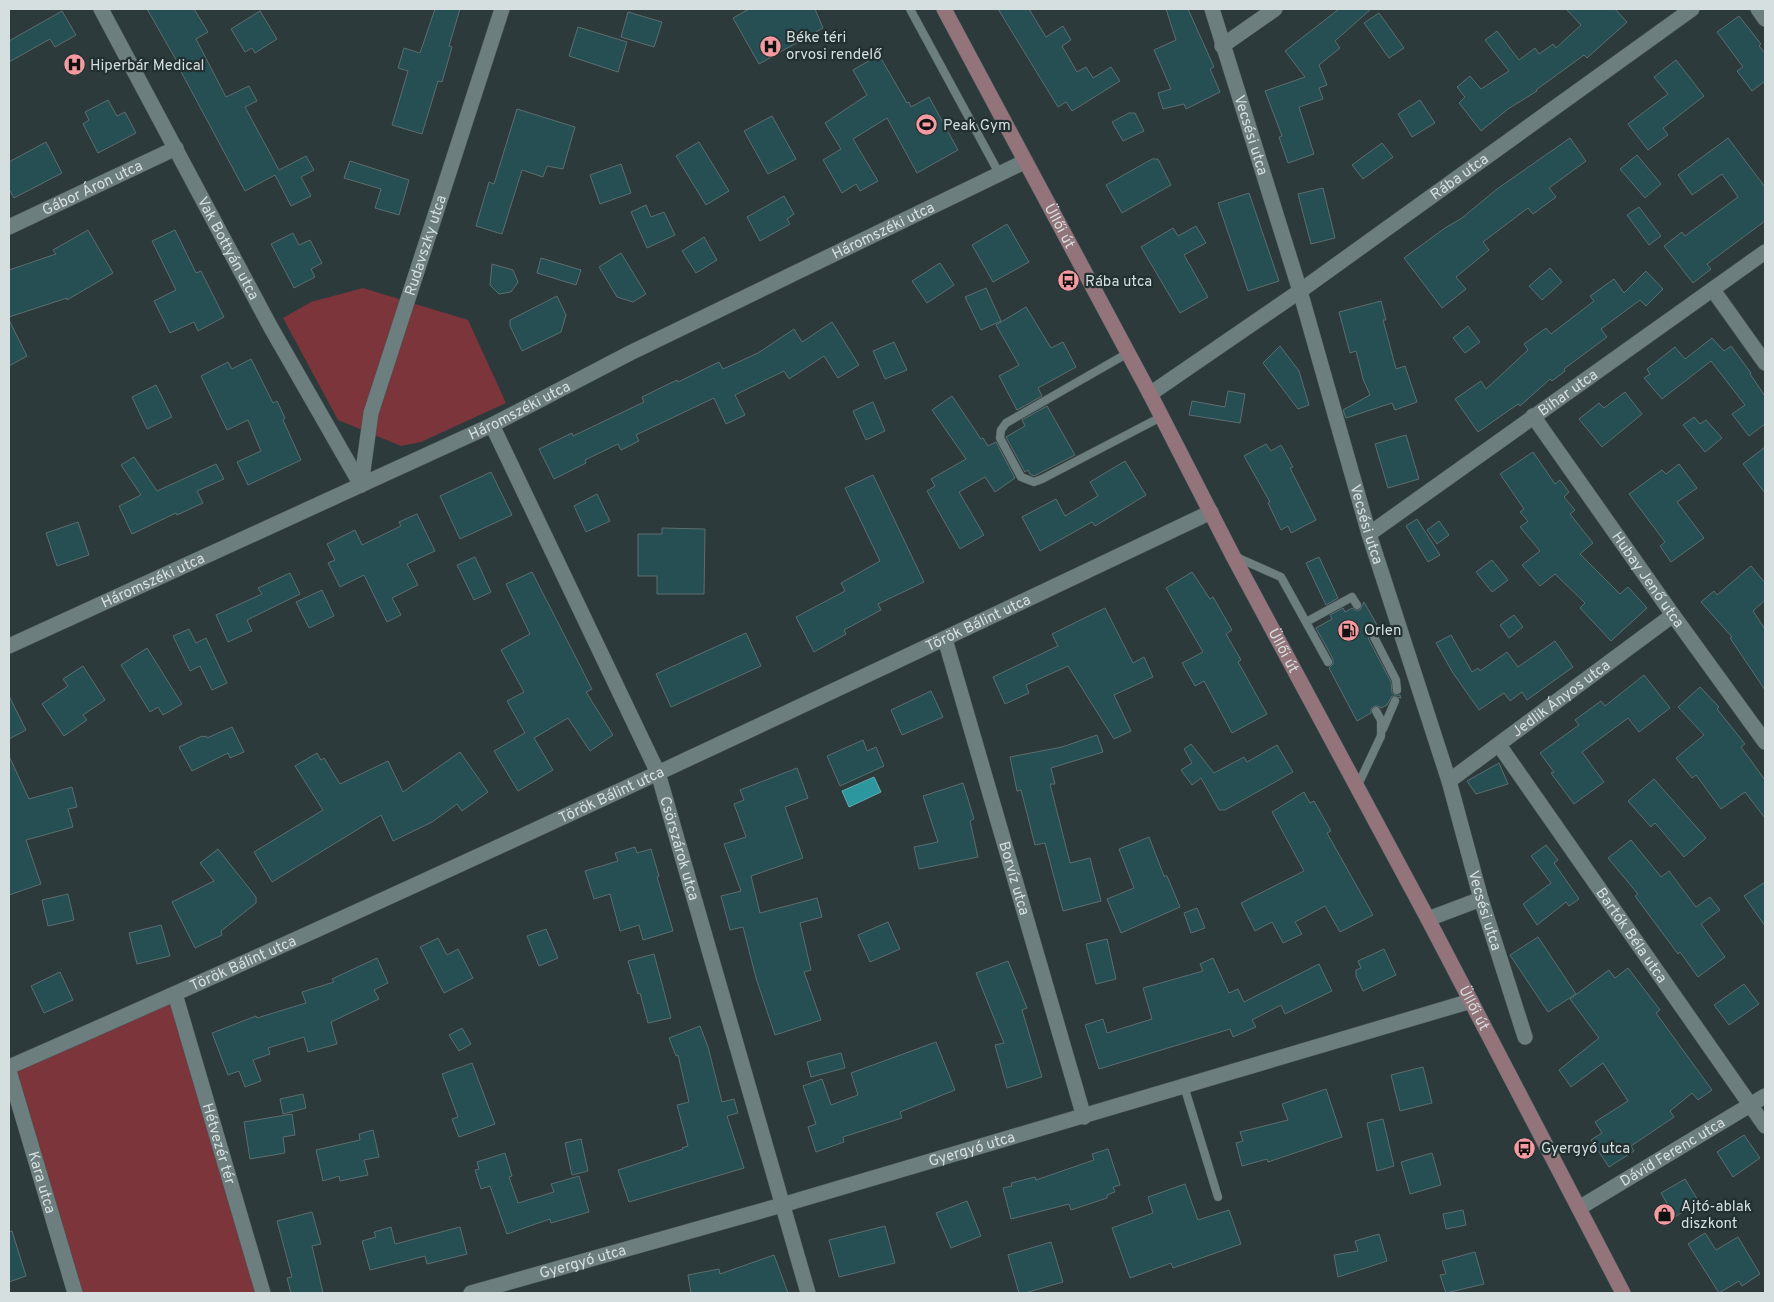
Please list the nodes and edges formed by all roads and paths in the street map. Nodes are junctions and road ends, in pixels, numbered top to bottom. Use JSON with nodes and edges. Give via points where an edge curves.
{"nodes":[{"id":1,"x":101,"y":9,"type":"edge"},
{"id":2,"x":502,"y":9,"type":"edge"},
{"id":3,"x":910,"y":9,"type":"edge"},
{"id":4,"x":944,"y":9,"type":"edge"},
{"id":5,"x":1212,"y":9,"type":"edge"},
{"id":6,"x":1276,"y":9,"type":"edge"},
{"id":7,"x":1692,"y":9,"type":"edge"},
{"id":8,"x":1758,"y":9,"type":"edge"},
{"id":9,"x":1765,"y":19,"type":"edge"},
{"id":10,"x":1222,"y":46,"type":"junction"},
{"id":11,"x":176,"y":148,"type":"junction"},
{"id":12,"x":1024,"y":162,"type":"junction"},
{"id":13,"x":1000,"y":175,"type":"junction"},
{"id":14,"x":9,"y":227,"type":"edge"},
{"id":15,"x":1765,"y":252,"type":"edge"},
{"id":16,"x":1713,"y":290,"type":"junction"},
{"id":17,"x":1300,"y":291,"type":"junction"},
{"id":18,"x":1128,"y":354,"type":"junction"},
{"id":19,"x":1765,"y":363,"type":"edge"},
{"id":20,"x":1150,"y":394,"type":"junction"},
{"id":21,"x":1161,"y":416,"type":"junction"},
{"id":22,"x":1533,"y":416,"type":"junction"},
{"id":23,"x":492,"y":425,"type":"junction"},
{"id":24,"x":361,"y":485,"type":"junction"},
{"id":25,"x":1211,"y":512,"type":"junction"},
{"id":26,"x":1369,"y":534,"type":"junction"},
{"id":27,"x":1233,"y":556,"type":"junction"},
{"id":28,"x":1357,"y":605,"type":"dead end"},
{"id":29,"x":1673,"y":615,"type":"junction"},
{"id":30,"x":1306,"y":622,"type":"junction"},
{"id":31,"x":1374,"y":637,"type":"dead end"},
{"id":32,"x":945,"y":639,"type":"junction"},
{"id":33,"x":9,"y":646,"type":"edge"},
{"id":34,"x":1328,"y":662,"type":"dead end"},
{"id":35,"x":1397,"y":690,"type":"dead end"},
{"id":36,"x":1395,"y":701,"type":"dead end"},
{"id":37,"x":1376,"y":711,"type":"dead end"},
{"id":38,"x":1381,"y":736,"type":"junction"},
{"id":39,"x":1765,"y":742,"type":"edge"},
{"id":40,"x":1499,"y":745,"type":"junction"},
{"id":41,"x":658,"y":773,"type":"junction"},
{"id":42,"x":1449,"y":781,"type":"junction"},
{"id":43,"x":1357,"y":787,"type":"junction"},
{"id":44,"x":1481,"y":899,"type":"junction"},
{"id":45,"x":1428,"y":919,"type":"junction"},
{"id":46,"x":175,"y":994,"type":"junction"},
{"id":47,"x":1471,"y":1001,"type":"junction"},
{"id":48,"x":1525,"y":1037,"type":"dead end"},
{"id":49,"x":9,"y":1067,"type":"edge"},
{"id":50,"x":9,"y":1072,"type":"edge"},
{"id":51,"x":1184,"y":1086,"type":"junction"},
{"id":52,"x":1765,"y":1096,"type":"edge"},
{"id":53,"x":1752,"y":1105,"type":"junction"},
{"id":54,"x":1084,"y":1117,"type":"junction"},
{"id":55,"x":1765,"y":1126,"type":"edge"},
{"id":56,"x":1218,"y":1196,"type":"dead end"},
{"id":57,"x":782,"y":1205,"type":"junction"},
{"id":58,"x":1579,"y":1208,"type":"junction"},
{"id":59,"x":75,"y":1293,"type":"edge"},
{"id":60,"x":264,"y":1293,"type":"edge"},
{"id":61,"x":471,"y":1293,"type":"edge"},
{"id":62,"x":808,"y":1293,"type":"edge"},
{"id":63,"x":1623,"y":1293,"type":"edge"}],
"edges":[{"from":1,"to":11,"type":"street","name":"Vak Bottyán utca"},
{"from":2,"to":24,"type":"street","name":"Rudavszky utca","via":[[371,413]]},
{"from":3,"to":13,"type":"lane"},
{"from":4,"to":12,"type":"main road","name":"Üllői út"},
{"from":5,"to":10,"type":"street","name":"Vecsési utca"},
{"from":6,"to":10,"type":"street"},
{"from":7,"to":17,"type":"street","name":"Rába utca"},
{"from":8,"to":9,"type":"street"},
{"from":10,"to":17,"type":"street","name":"Vecsési utca"},
{"from":11,"to":14,"type":"street","name":"Gábor Áron utca"},
{"from":11,"to":24,"type":"street","name":"Vak Bottyán utca","via":[[270,326]]},
{"from":12,"to":13,"type":"street","name":"Háromszéki utca"},
{"from":12,"to":18,"type":"main road","name":"Üllői út"},
{"from":13,"to":23,"type":"street","name":"Háromszéki utca","via":[[630,353]]},
{"from":15,"to":16,"type":"street","name":"Bihar utca"},
{"from":16,"to":19,"type":"street"},
{"from":16,"to":22,"type":"street","name":"Bihar utca"},
{"from":17,"to":20,"type":"street","name":"Rába utca"},
{"from":17,"to":26,"type":"street","name":"Vecsési utca"},
{"from":18,"to":20,"type":"main road","name":"Üllői út"},
{"from":18,"to":21,"type":"lane","via":[[1006,422],[1000,438],[1017,470],[1021,477],[1034,482]]},
{"from":20,"to":21,"type":"main road","name":"Üllői út"},
{"from":21,"to":25,"type":"main road","name":"Üllői út"},
{"from":22,"to":26,"type":"street","name":"Bihar utca"},
{"from":22,"to":29,"type":"street","name":"Hubay Jenő utca"},
{"from":23,"to":24,"type":"street","name":"Háromszéki utca"},
{"from":23,"to":41,"type":"street","name":"Csörszárok utca"},
{"from":24,"to":33,"type":"street","name":"Háromszéki utca"},
{"from":25,"to":27,"type":"main road","name":"Üllői út"},
{"from":25,"to":32,"type":"street","name":"Török Bálint utca"},
{"from":26,"to":42,"type":"street","name":"Vecsési utca"},
{"from":27,"to":30,"type":"lane","via":[[1281,577]]},
{"from":27,"to":43,"type":"main road","name":"Üllői út"},
{"from":28,"to":30,"type":"lane","via":[[1352,597]]},
{"from":29,"to":39,"type":"street","name":"Hubay Jenő utca"},
{"from":29,"to":40,"type":"street","name":"Jedlik Ányos utca"},
{"from":30,"to":34,"type":"lane"},
{"from":31,"to":35,"type":"lane","via":[[1396,680]]},
{"from":32,"to":41,"type":"street","name":"Török Bálint utca"},
{"from":32,"to":54,"type":"street","name":"Borvíz utca"},
{"from":36,"to":38,"type":"lane"},
{"from":37,"to":38,"type":"lane","via":[[1381,720]]},
{"from":38,"to":43,"type":"lane"},
{"from":40,"to":42,"type":"street","name":"Jedlik Ányos utca"},
{"from":40,"to":53,"type":"street","name":"Bartók Béla utca"},
{"from":41,"to":46,"type":"street","name":"Török Bálint utca"},
{"from":41,"to":57,"type":"street","name":"Csörszárok utca"},
{"from":42,"to":44,"type":"street","name":"Vecsési utca"},
{"from":43,"to":45,"type":"main road","name":"Üllői út"},
{"from":44,"to":45,"type":"street"},
{"from":44,"to":48,"type":"street","name":"Vecsési utca"},
{"from":45,"to":47,"type":"main road","name":"Üllői út"},
{"from":46,"to":49,"type":"street","name":"Török Bálint utca"},
{"from":46,"to":60,"type":"street","name":"Hétvezér tér"},
{"from":47,"to":51,"type":"street","name":"Gyergyó utca"},
{"from":47,"to":58,"type":"main road","name":"Üllői út"},
{"from":50,"to":59,"type":"street","name":"Kara utca"},
{"from":51,"to":54,"type":"street","name":"Gyergyó utca"},
{"from":51,"to":56,"type":"lane"},
{"from":52,"to":53,"type":"street","name":"Dávid Ferenc utca"},
{"from":53,"to":55,"type":"street","name":"Bartók Béla utca"},
{"from":53,"to":58,"type":"street","name":"Dávid Ferenc utca"},
{"from":54,"to":57,"type":"street","name":"Gyergyó utca"},
{"from":57,"to":61,"type":"street","name":"Gyergyó utca"},
{"from":57,"to":62,"type":"street","name":"Csörszárok utca"},
{"from":58,"to":63,"type":"main road","name":"Üllői út"}]}
